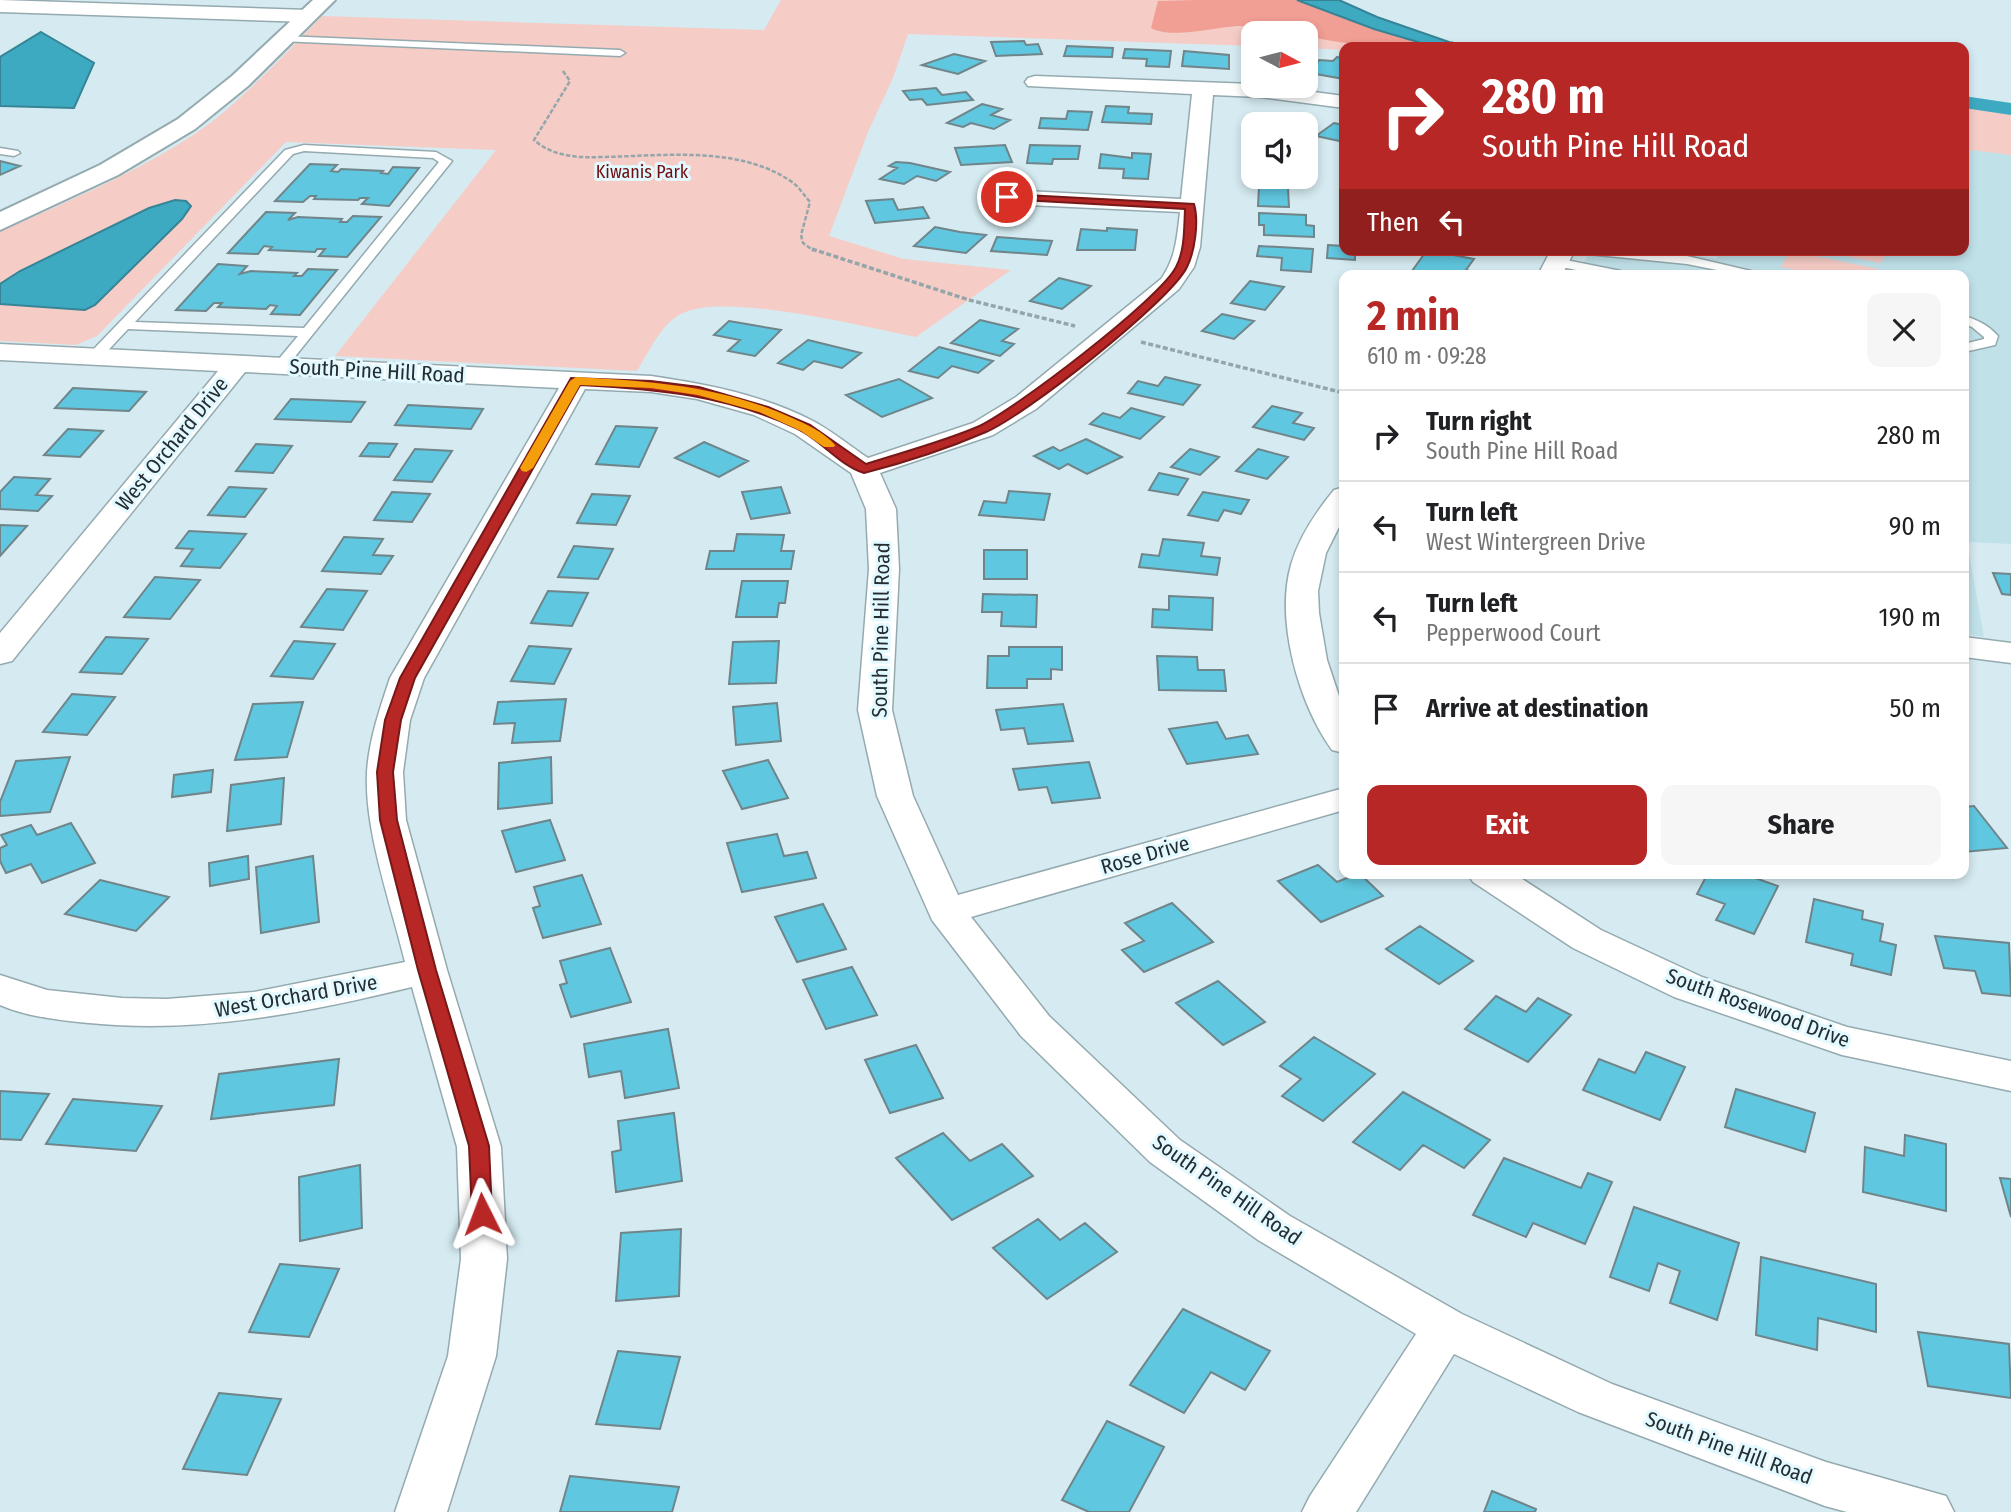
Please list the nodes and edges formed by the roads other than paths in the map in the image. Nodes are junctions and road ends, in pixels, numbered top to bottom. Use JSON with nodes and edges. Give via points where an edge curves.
{"nodes":[{"id":1,"x":317,"y":8,"type":"edge"},
{"id":2,"x":5,"y":9,"type":"edge"},
{"id":3,"x":283,"y":39,"type":"junction"},
{"id":4,"x":620,"y":53,"type":"dead end"},
{"id":5,"x":1035,"y":82,"type":"dead end"},
{"id":6,"x":1203,"y":89,"type":"junction"},
{"id":7,"x":1339,"y":101,"type":"edge"},
{"id":8,"x":0,"y":151,"type":"edge"},
{"id":9,"x":14,"y":153,"type":"dead end"},
{"id":10,"x":1007,"y":197,"type":"dead end"},
{"id":11,"x":1191,"y":206,"type":"junction"},
{"id":12,"x":0,"y":222,"type":"edge"},
{"id":13,"x":1647,"y":256,"type":"edge"},
{"id":14,"x":1556,"y":262,"type":"edge"},
{"id":15,"x":1596,"y":270,"type":"edge"},
{"id":16,"x":1737,"y":270,"type":"edge"},
{"id":17,"x":1969,"y":322,"type":"edge"},
{"id":18,"x":125,"y":324,"type":"junction"},
{"id":19,"x":307,"y":332,"type":"junction"},
{"id":20,"x":1969,"y":347,"type":"edge"},
{"id":21,"x":0,"y":352,"type":"edge"},
{"id":22,"x":94,"y":357,"type":"junction"},
{"id":23,"x":238,"y":364,"type":"junction"},
{"id":24,"x":279,"y":366,"type":"junction"},
{"id":25,"x":576,"y":381,"type":"junction"},
{"id":26,"x":864,"y":469,"type":"junction"},
{"id":27,"x":1339,"y":514,"type":"edge"},
{"id":28,"x":1334,"y":531,"type":"edge"},
{"id":29,"x":1969,"y":648,"type":"edge"},
{"id":30,"x":2011,"y":653,"type":"edge"},
{"id":31,"x":0,"y":654,"type":"edge"},
{"id":32,"x":1339,"y":733,"type":"edge"},
{"id":33,"x":1339,"y":800,"type":"edge"},
{"id":34,"x":1495,"y":879,"type":"edge"},
{"id":35,"x":946,"y":911,"type":"junction"},
{"id":36,"x":427,"y":970,"type":"junction"},
{"id":37,"x":0,"y":989,"type":"edge"},
{"id":38,"x":2011,"y":1076,"type":"edge"},
{"id":39,"x":1445,"y":1328,"type":"junction"},
{"id":40,"x":421,"y":1512,"type":"edge"},
{"id":41,"x":1328,"y":1512,"type":"edge"},
{"id":42,"x":1928,"y":1512,"type":"edge"}],
"edges":[{"from":1,"to":2,"type":"street"},
{"from":1,"to":3,"type":"street"},
{"from":3,"to":4,"type":"lane"},
{"from":3,"to":12,"type":"street","via":[[213,104],[170,135],[111,170]]},
{"from":5,"to":6,"type":"street"},
{"from":6,"to":7,"type":"street"},
{"from":6,"to":11,"type":"street"},
{"from":8,"to":9,"type":"lane"},
{"from":10,"to":11,"type":"street"},
{"from":11,"to":26,"type":"street","via":[[1188,247],[1170,284],[1027,403],[983,429]]},
{"from":13,"to":16,"type":"lane"},
{"from":14,"to":15,"type":"lane"},
{"from":17,"to":20,"type":"lane","via":[[1991,336],[1985,345]]},
{"from":18,"to":19,"type":"lane"},
{"from":18,"to":19,"type":"lane","via":[[289,152],[304,148],[436,155],[446,161]]},
{"from":18,"to":22,"type":"lane"},
{"from":19,"to":24,"type":"lane"},
{"from":21,"to":22,"type":"street","name":"South Pine Hill Road"},
{"from":22,"to":23,"type":"street","name":"South Pine Hill Road"},
{"from":23,"to":24,"type":"street","name":"South Pine Hill Road"},
{"from":23,"to":31,"type":"street","name":"West Orchard Drive"},
{"from":24,"to":25,"type":"street","name":"South Pine Hill Road"},
{"from":25,"to":26,"type":"street","name":"South Pine Hill Road","via":[[699,391],[764,410],[806,428]]},
{"from":25,"to":36,"type":"street","via":[[407,678],[393,720],[385,772],[388,820]]},
{"from":26,"to":35,"type":"street","name":"South Pine Hill Road","via":[[881,509],[884,569],[875,710],[895,796]]},
{"from":27,"to":28,"type":"street"},
{"from":28,"to":32,"type":"street","via":[[1305,572],[1303,621],[1315,683]]},
{"from":29,"to":30,"type":"street"},
{"from":33,"to":35,"type":"street","name":"Rose Drive"},
{"from":34,"to":38,"type":"street","name":"South Rosewood Drive","via":[[1587,939],[1688,987],[1842,1040]]},
{"from":35,"to":39,"type":"street","name":"South Pine Hill Road","via":[[1035,1026],[1165,1151],[1273,1228]]},
{"from":36,"to":37,"type":"street","name":"West Orchard Drive","via":[[328,994],[228,1011],[114,1014],[24,1001]]},
{"from":36,"to":40,"type":"street","via":[[479,1146],[484,1259],[472,1356]]},
{"from":39,"to":41,"type":"street"},
{"from":39,"to":42,"type":"street","name":"South Pine Hill Road","via":[[1595,1398],[1825,1484]]}]}
